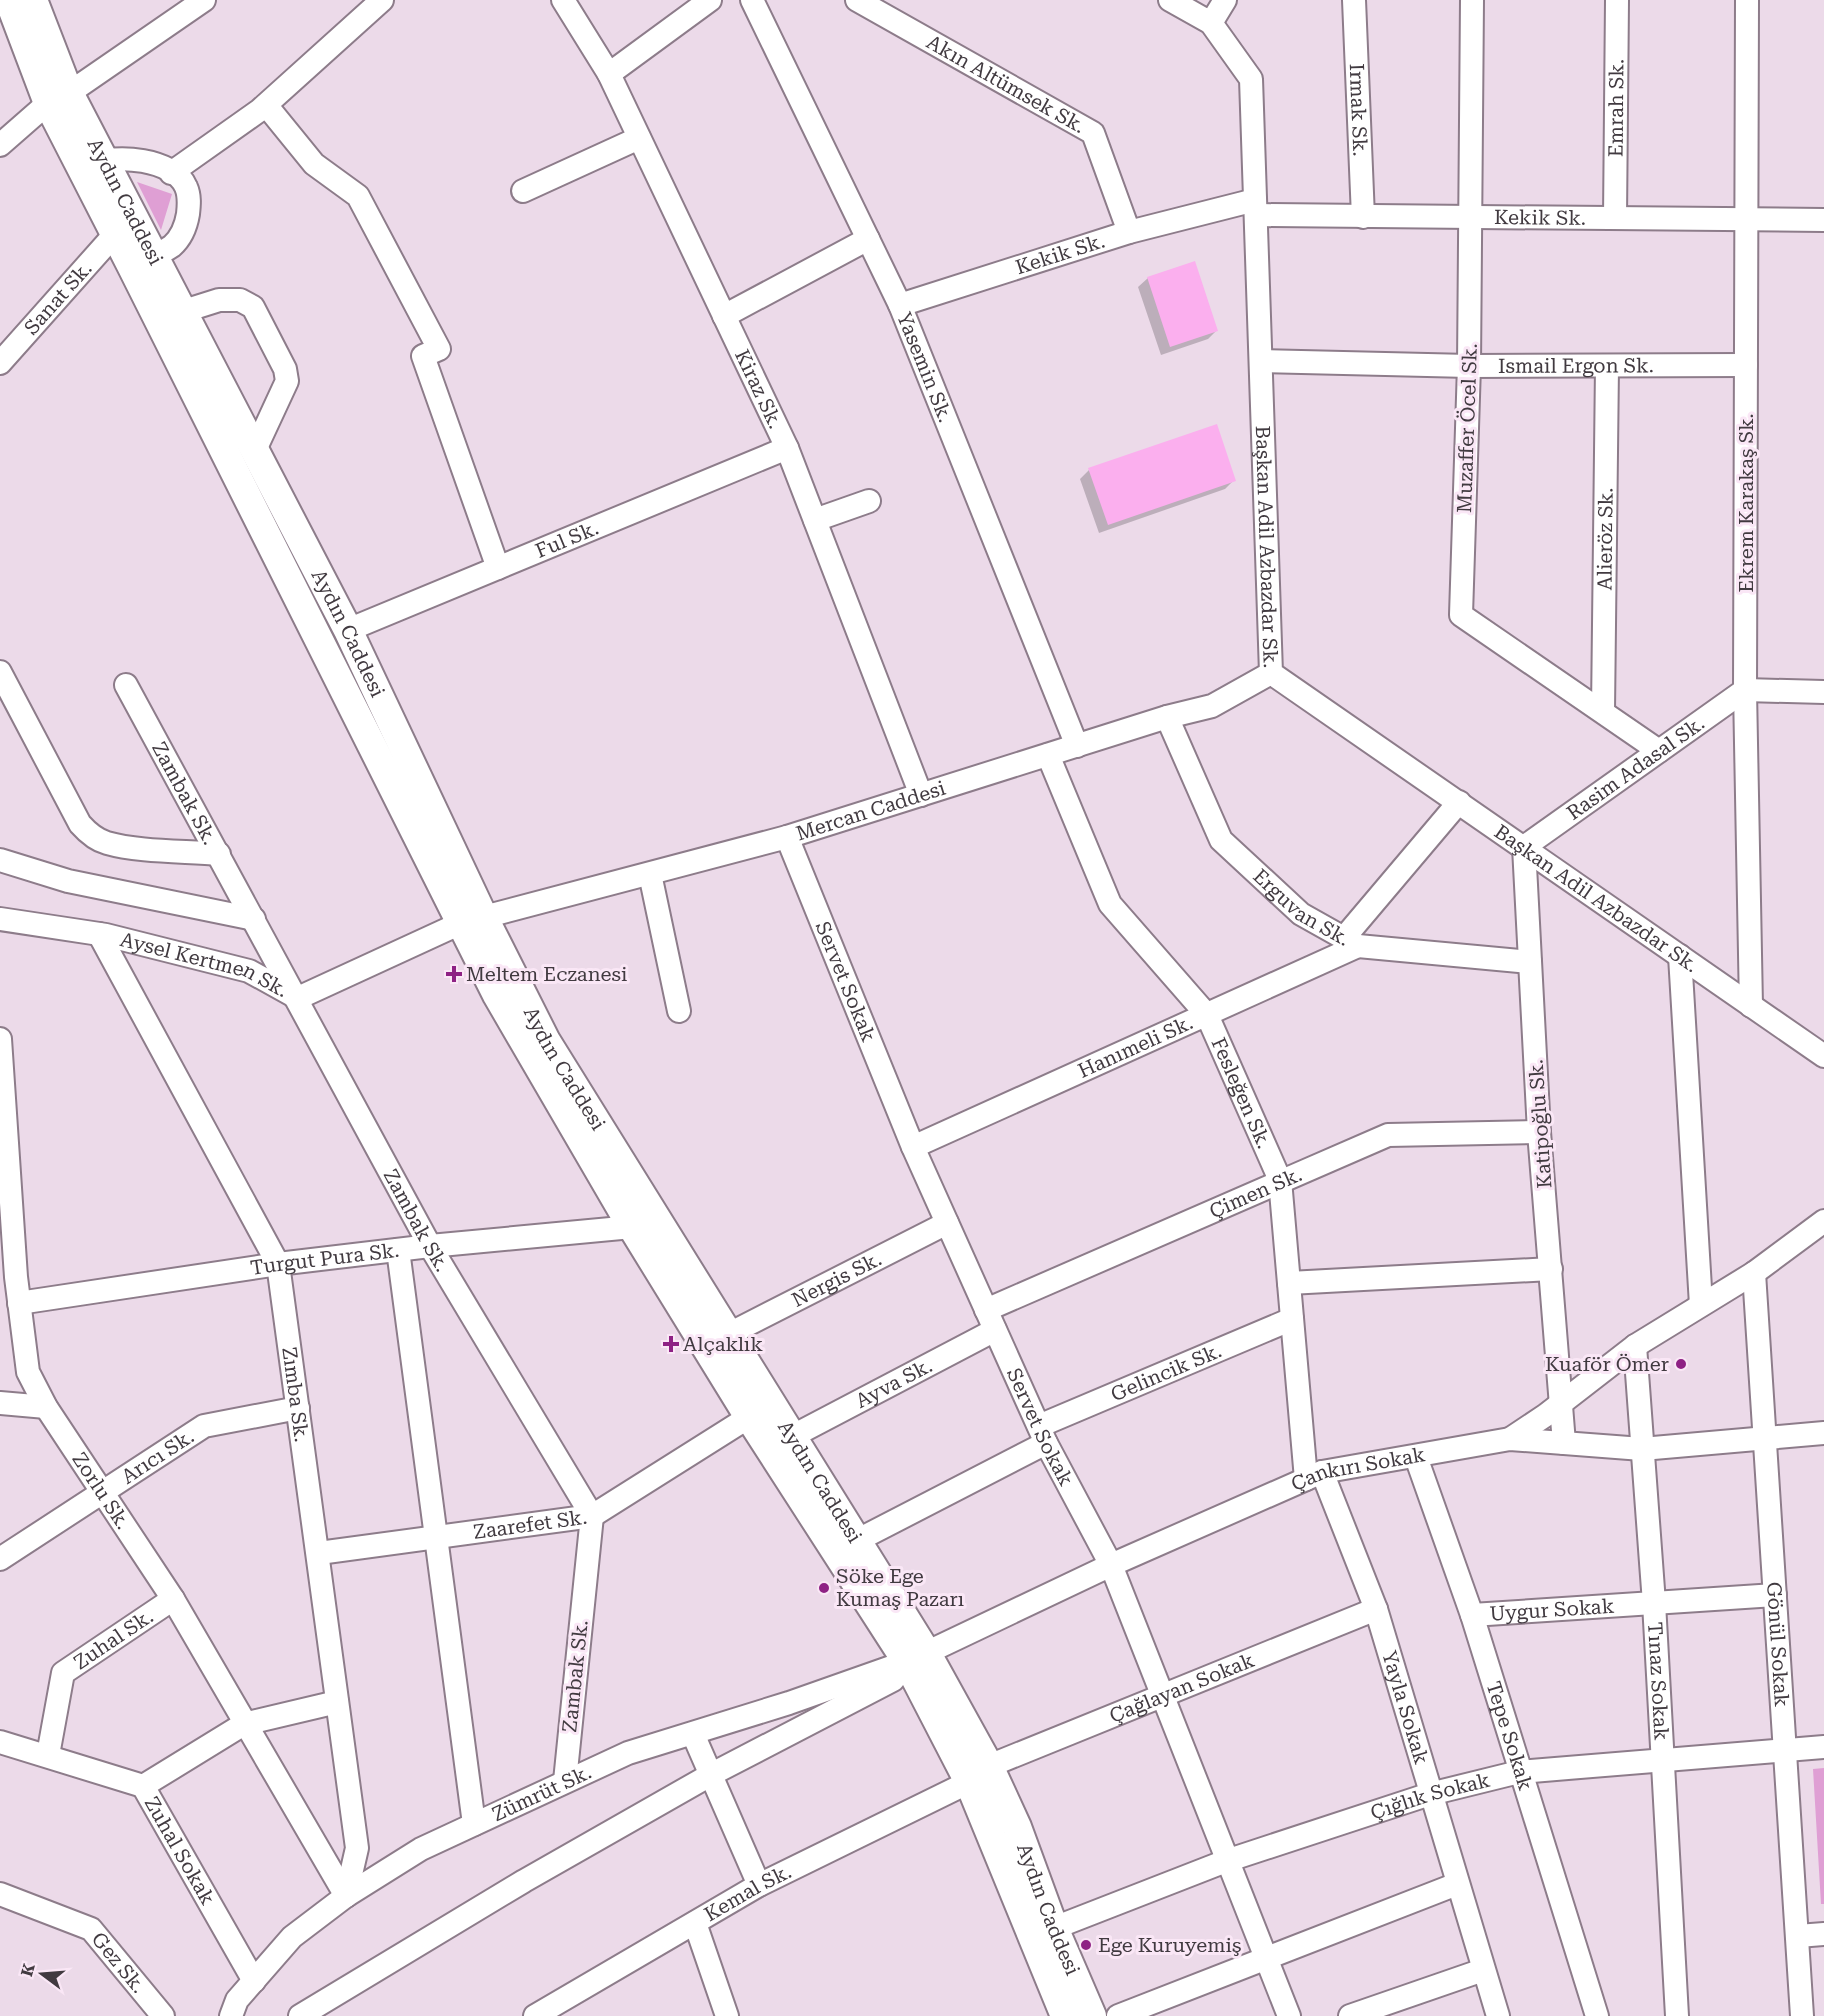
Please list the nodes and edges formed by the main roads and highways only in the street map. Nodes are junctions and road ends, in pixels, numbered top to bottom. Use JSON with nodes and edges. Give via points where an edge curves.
{"nodes":[{"id":1,"x":14,"y":8,"type":"edge"},
{"id":2,"x":92,"y":165,"type":"junction"},
{"id":3,"x":142,"y":262,"type":"junction"},
{"id":4,"x":473,"y":921,"type":"junction"},
{"id":5,"x":916,"y":1657,"type":"junction"},
{"id":6,"x":979,"y":1774,"type":"junction"},
{"id":7,"x":1065,"y":2016,"type":"edge"},
{"id":8,"x":1092,"y":2016,"type":"edge"}],
"edges":[{"from":1,"to":2,"type":"main road","name":"Aydın Caddesi"},
{"from":2,"to":3,"type":"main road","name":"Aydın Caddesi"},
{"from":2,"to":3,"type":"main road","name":"Aydın Caddesi","via":[[115,234]]},
{"from":3,"to":4,"type":"main road","name":"Aydın Caddesi"},
{"from":3,"to":4,"type":"main road","name":"Aydın Caddesi","via":[[181,312],[348,630]]},
{"from":4,"to":5,"type":"main road","name":"Aydın Caddesi","via":[[856,1540]]},
{"from":4,"to":5,"type":"main road","name":"Aydın Caddesi","via":[[497,995],[632,1227],[749,1417]]},
{"from":5,"to":6,"type":"main road","name":"Aydın Caddesi"},
{"from":6,"to":7,"type":"main road","name":"Aydın Caddesi"},
{"from":6,"to":8,"type":"main road","name":"Aydın Caddesi","via":[[1017,1827]]}]}
